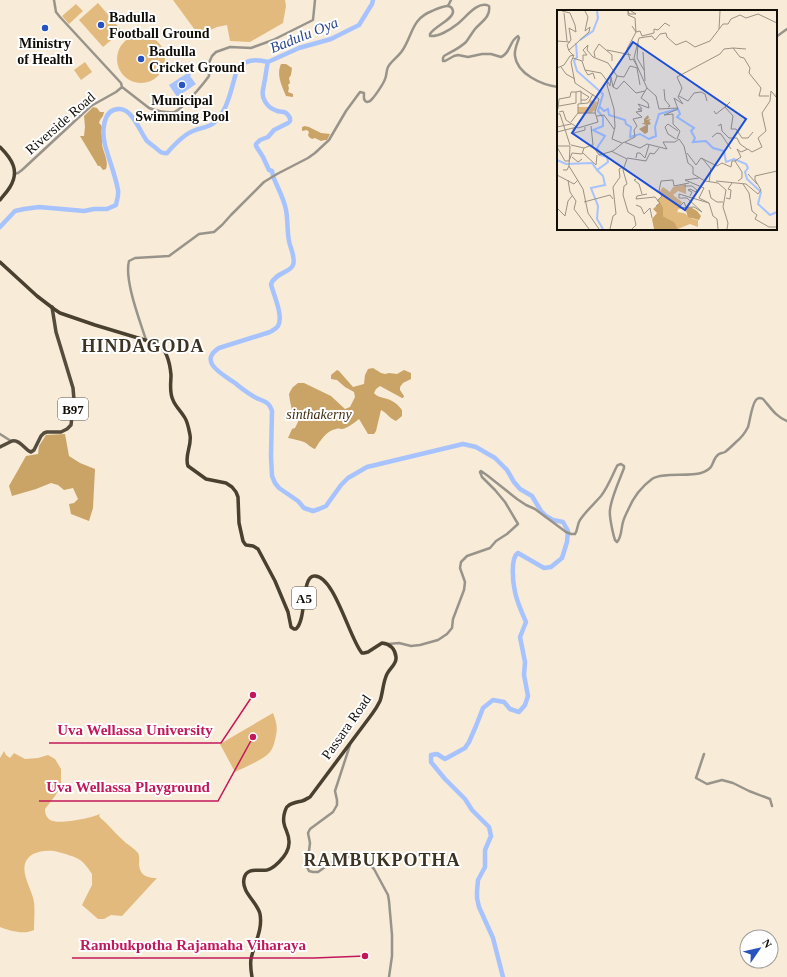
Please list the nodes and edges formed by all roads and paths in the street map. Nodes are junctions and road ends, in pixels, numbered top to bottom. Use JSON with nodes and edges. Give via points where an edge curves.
{"nodes":[{"id":1,"x":54,"y":0,"type":"edge"},
{"id":2,"x":316,"y":0,"type":"edge"},
{"id":3,"x":451,"y":0,"type":"edge"},
{"id":4,"x":448,"y":6,"type":"junction"},
{"id":5,"x":787,"y":29,"type":"edge"},
{"id":6,"x":777,"y":36,"type":"edge"},
{"id":7,"x":122,"y":87,"type":"junction"},
{"id":8,"x":557,"y":87,"type":"edge"},
{"id":9,"x":0,"y":147,"type":"edge"},
{"id":10,"x":14,"y":174,"type":"junction"},
{"id":11,"x":0,"y":200,"type":"edge"},
{"id":12,"x":0,"y":262,"type":"edge"},
{"id":13,"x":52,"y":307,"type":"junction"},
{"id":14,"x":146,"y":340,"type":"junction"},
{"id":15,"x":787,"y":422,"type":"edge"},
{"id":16,"x":0,"y":434,"type":"edge"},
{"id":17,"x":12,"y":442,"type":"junction"},
{"id":18,"x":0,"y":447,"type":"edge"},
{"id":19,"x":387,"y":644,"type":"junction"},
{"id":20,"x":352,"y":741,"type":"junction"},
{"id":21,"x":704,"y":754,"type":"dead end"},
{"id":22,"x":772,"y":806,"type":"dead end"},
{"id":23,"x":252,"y":977,"type":"edge"},
{"id":24,"x":389,"y":977,"type":"edge"}],
"edges":[{"from":1,"to":7,"type":"street","via":[[60,18]]},
{"from":2,"to":7,"type":"street","via":[[313,20],[251,48],[230,47],[216,52],[208,65],[209,76],[176,112],[150,108]]},
{"from":3,"to":4,"type":"street"},
{"from":4,"to":8,"type":"street","via":[[453,11],[449,20],[437,26],[430,36],[433,37],[457,25],[479,4],[487,4],[490,9],[487,18],[460,47],[444,56],[443,61],[458,55],[468,57],[491,54],[501,57],[507,54],[514,38],[518,36],[514,56],[519,67],[543,84]]},
{"from":4,"to":14,"type":"street","via":[[419,18],[403,50],[389,65],[385,79],[371,101],[365,102],[364,93],[360,92],[329,140],[315,153],[269,178],[214,232],[199,234],[169,256],[135,258],[129,261],[130,286]]},
{"from":5,"to":6,"type":"street"},
{"from":7,"to":10,"type":"street","name":"Riverside Road","via":[[91,106],[22,170]]},
{"from":9,"to":10,"type":"highway","via":[[11,160]]},
{"from":10,"to":11,"type":"highway","via":[[11,185]]},
{"from":12,"to":13,"type":"highway","number":"A5"},
{"from":13,"to":14,"type":"highway","number":"A5","via":[[69,317]]},
{"from":13,"to":17,"type":"main road","number":"B97","via":[[56,332],[73,388],[71,425],[61,432],[44,433],[31,452],[19,442]]},
{"from":14,"to":19,"type":"highway","number":"A5","via":[[158,344],[165,352],[170,366],[173,400],[186,419],[190,437],[186,460],[188,466],[206,479],[226,483],[236,492],[243,541],[246,545],[258,549],[275,581],[288,612],[291,627],[296,629],[300,624],[307,585],[311,577],[317,576],[336,597],[356,645],[362,653],[382,643]]},
{"from":15,"to":19,"type":"street","via":[[779,418],[763,399],[758,398],[743,435],[718,455],[709,470],[700,474],[654,478],[643,488],[632,502],[623,520],[620,539],[616,542],[610,508],[624,468],[621,464],[618,465],[606,489],[578,523],[575,534],[566,532],[481,471],[482,477],[505,502],[518,524],[490,548],[467,556],[461,562],[464,590],[452,628],[447,634],[438,640],[420,645]]},
{"from":16,"to":17,"type":"street"},
{"from":17,"to":18,"type":"main road"},
{"from":19,"to":20,"type":"highway","name":"Passara Road","via":[[394,651],[396,660],[384,683],[380,701]]},
{"from":20,"to":23,"type":"highway","name":"Passara Road","via":[[310,796],[286,808],[283,822],[289,844],[280,861],[271,869],[250,871],[245,876],[245,887],[259,910],[261,920],[251,961]]},
{"from":20,"to":24,"type":"street","via":[[335,791],[337,805],[333,812],[308,833],[310,843],[307,867],[313,872],[318,872],[338,858],[346,856],[368,863],[374,869],[389,901],[392,935]]},
{"from":21,"to":22,"type":"street","via":[[696,778],[707,784],[722,780],[733,783],[770,799]]}]}
